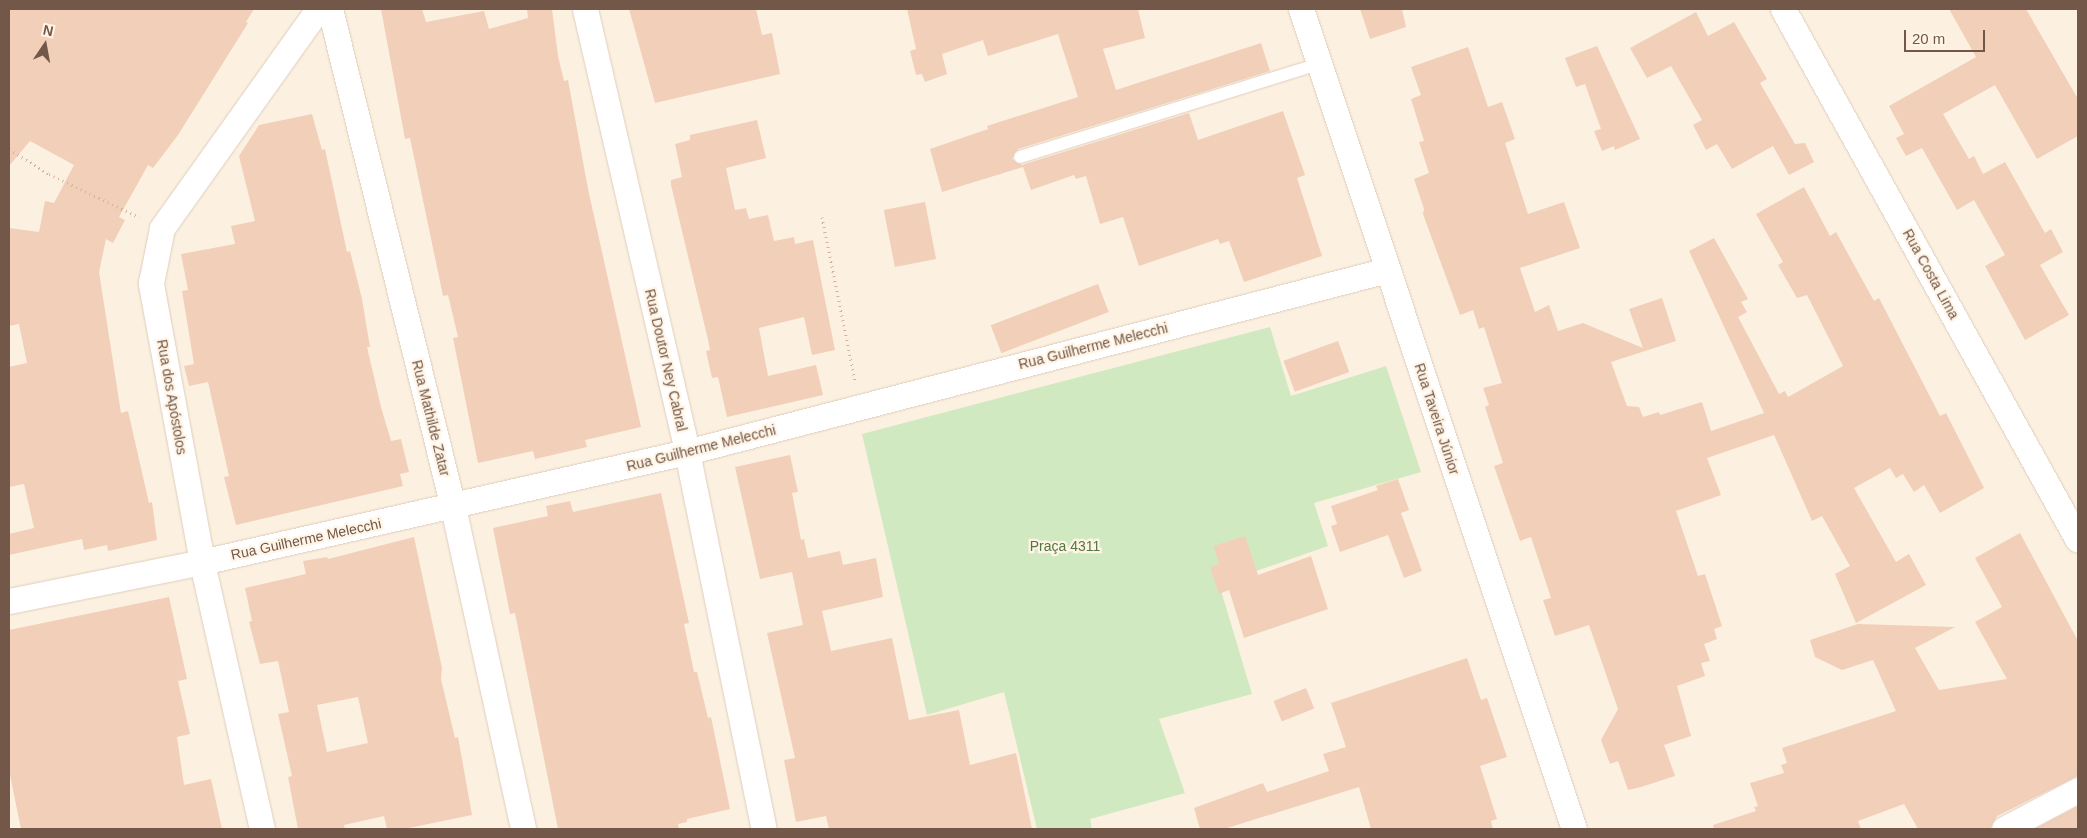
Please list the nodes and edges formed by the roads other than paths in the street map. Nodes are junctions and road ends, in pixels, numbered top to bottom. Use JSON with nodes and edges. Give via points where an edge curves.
{"nodes":[{"id":1,"x":318,"y":9,"type":"edge"},
{"id":2,"x":330,"y":9,"type":"edge"},
{"id":3,"x":585,"y":9,"type":"edge"},
{"id":4,"x":1301,"y":9,"type":"edge"},
{"id":5,"x":1783,"y":9,"type":"edge"},
{"id":6,"x":1319,"y":64,"type":"junction"},
{"id":7,"x":1020,"y":157,"type":"dead end"},
{"id":8,"x":1387,"y":270,"type":"junction"},
{"id":9,"x":687,"y":452,"type":"junction"},
{"id":10,"x":453,"y":507,"type":"junction"},
{"id":11,"x":2078,"y":540,"type":"edge"},
{"id":12,"x":202,"y":562,"type":"junction"},
{"id":13,"x":9,"y":601,"type":"edge"},
{"id":14,"x":2078,"y":790,"type":"edge"},
{"id":15,"x":262,"y":829,"type":"edge"},
{"id":16,"x":523,"y":829,"type":"edge"},
{"id":17,"x":764,"y":829,"type":"edge"},
{"id":18,"x":1574,"y":829,"type":"edge"},
{"id":19,"x":2004,"y":829,"type":"edge"}],
"edges":[{"from":1,"to":12,"type":"street","name":"Rua dos Apóstolos","via":[[162,228],[151,283]]},
{"from":2,"to":10,"type":"street","name":"Rua Mathilde Zatar"},
{"from":3,"to":9,"type":"street","name":"Rua Doutor Ney Cabral"},
{"from":4,"to":6,"type":"street","name":"Rua Taveira Júnior"},
{"from":5,"to":11,"type":"street","name":"Rua Costa Lima"},
{"from":6,"to":7,"type":"lane"},
{"from":6,"to":8,"type":"street","name":"Rua Taveira Júnior"},
{"from":8,"to":9,"type":"street","name":"Rua Guilherme Melecchi"},
{"from":8,"to":18,"type":"street","name":"Rua Taveira Júnior"},
{"from":9,"to":10,"type":"street","name":"Rua Guilherme Melecchi"},
{"from":9,"to":17,"type":"street","name":"Rua Doutor Ney Cabral"},
{"from":10,"to":12,"type":"street","name":"Rua Guilherme Melecchi"},
{"from":10,"to":16,"type":"street","name":"Rua Mathilde Zatar"},
{"from":12,"to":13,"type":"street","name":"Rua Guilherme Melecchi"},
{"from":12,"to":15,"type":"street","name":"Rua dos Apóstolos"},
{"from":14,"to":19,"type":"street"}]}
